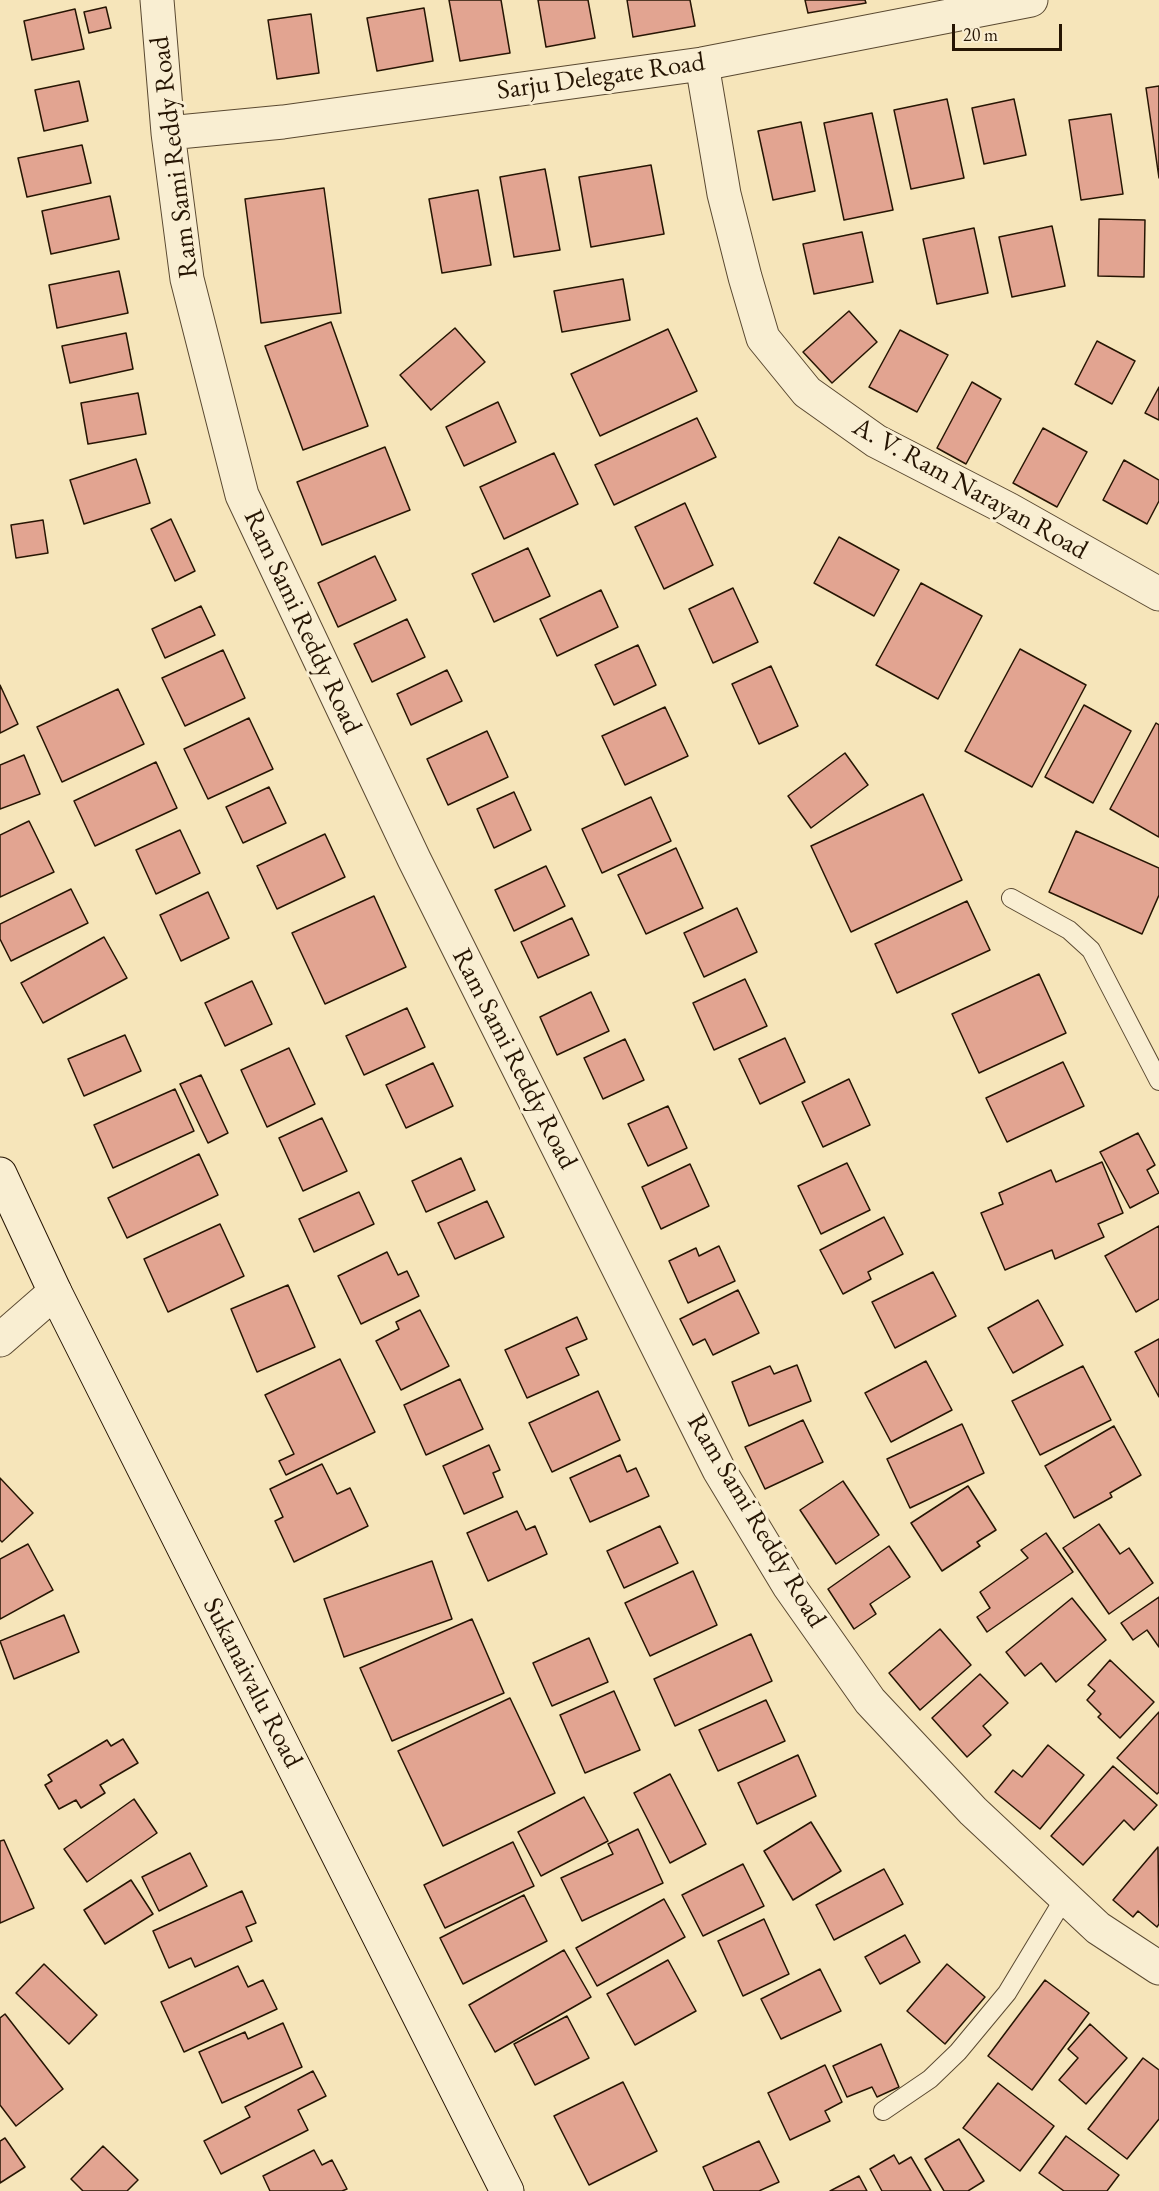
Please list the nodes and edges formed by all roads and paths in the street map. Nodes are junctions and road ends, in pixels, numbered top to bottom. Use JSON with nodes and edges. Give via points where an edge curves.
{"nodes":[{"id":1,"x":157,"y":0,"type":"edge"},
{"id":2,"x":1031,"y":0,"type":"edge"},
{"id":3,"x":702,"y":64,"type":"junction"},
{"id":4,"x":168,"y":133,"type":"junction"},
{"id":5,"x":1159,"y":594,"type":"edge"},
{"id":6,"x":1011,"y":898,"type":"dead end"},
{"id":7,"x":1159,"y":1081,"type":"edge"},
{"id":8,"x":0,"y":1174,"type":"edge"},
{"id":9,"x":55,"y":1292,"type":"junction"},
{"id":10,"x":0,"y":1340,"type":"edge"},
{"id":11,"x":1065,"y":1897,"type":"junction"},
{"id":12,"x":1159,"y":1968,"type":"edge"},
{"id":13,"x":883,"y":2111,"type":"dead end"},
{"id":14,"x":507,"y":2191,"type":"edge"}],
"edges":[{"from":1,"to":4,"type":"street","name":"Ram Sami Reddy Road"},
{"from":2,"to":3,"type":"street","name":"Sarju Delegate Road"},
{"from":3,"to":4,"type":"street","name":"Sarju Delegate Road","via":[[283,122]]},
{"from":3,"to":5,"type":"street","name":"A. V. Ram Narayan Road","via":[[724,194],[763,338],[807,392],[876,441]]},
{"from":4,"to":11,"type":"street","name":"Ram Sami Reddy Road","via":[[187,279],[242,495],[414,859],[719,1470],[789,1586],[870,1701],[973,1811]]},
{"from":6,"to":7,"type":"lane","via":[[1069,930],[1090,950]]},
{"from":8,"to":9,"type":"street","name":"Sukanaivalu Road"},
{"from":9,"to":10,"type":"street"},
{"from":9,"to":14,"type":"street","name":"Sukanaivalu Road"},
{"from":11,"to":12,"type":"street","name":"Ram Sami Reddy Road","via":[[1098,1928]]},
{"from":11,"to":13,"type":"lane","via":[[1007,1993],[965,2044],[930,2079]]}]}
